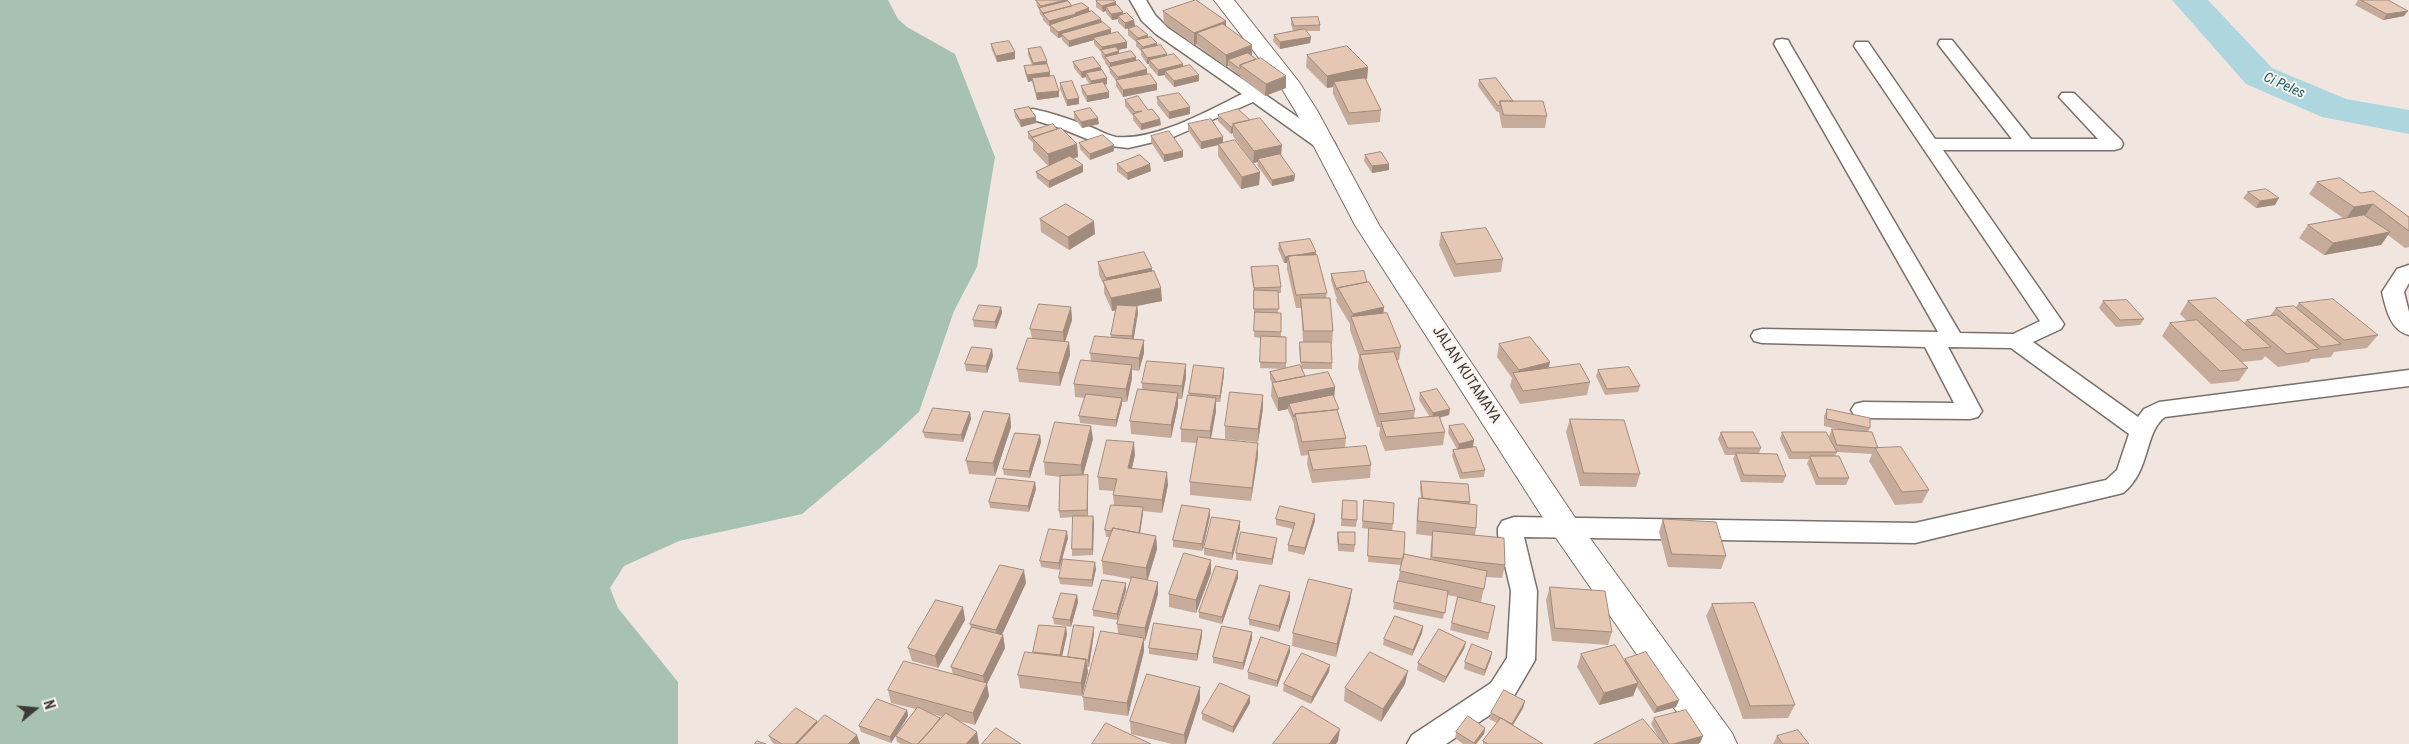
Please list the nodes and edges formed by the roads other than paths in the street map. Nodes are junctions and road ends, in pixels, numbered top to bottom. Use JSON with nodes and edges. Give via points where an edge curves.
{"nodes":[{"id":1,"x":1138,"y":0,"type":"edge"},
{"id":2,"x":1224,"y":0,"type":"edge"},
{"id":3,"x":1782,"y":44,"type":"dead end"},
{"id":4,"x":1946,"y":44,"type":"dead end"},
{"id":5,"x":1862,"y":46,"type":"dead end"},
{"id":6,"x":1254,"y":95,"type":"junction"},
{"id":7,"x":2068,"y":97,"type":"dead end"},
{"id":8,"x":1033,"y":114,"type":"edge"},
{"id":9,"x":2025,"y":144,"type":"junction"},
{"id":10,"x":1930,"y":145,"type":"junction"},
{"id":11,"x":1327,"y":146,"type":"junction"},
{"id":12,"x":2409,"y":271,"type":"edge"},
{"id":13,"x":2409,"y":328,"type":"edge"},
{"id":14,"x":1762,"y":336,"type":"dead end"},
{"id":15,"x":1943,"y":340,"type":"junction"},
{"id":16,"x":2016,"y":341,"type":"junction"},
{"id":17,"x":2409,"y":378,"type":"edge"},
{"id":18,"x":1863,"y":410,"type":"dead end"},
{"id":19,"x":2143,"y":432,"type":"junction"},
{"id":20,"x":1565,"y":527,"type":"junction"},
{"id":21,"x":1422,"y":744,"type":"edge"},
{"id":22,"x":1719,"y":744,"type":"edge"}],
"edges":[{"from":1,"to":6,"type":"street","via":[[1148,18],[1162,31]]},
{"from":2,"to":11,"type":"main road","name":"JALAN KUTAMAYA","via":[[1288,82]]},
{"from":3,"to":15,"type":"street"},
{"from":4,"to":9,"type":"street"},
{"from":5,"to":10,"type":"street"},
{"from":6,"to":8,"type":"street","via":[[1201,122],[1125,142],[1112,142]]},
{"from":6,"to":11,"type":"street"},
{"from":7,"to":9,"type":"street","via":[[2114,144]]},
{"from":9,"to":10,"type":"street"},
{"from":10,"to":16,"type":"street","via":[[2053,324]]},
{"from":11,"to":20,"type":"main road","name":"JALAN KUTAMAYA","via":[[1368,226]]},
{"from":12,"to":13,"type":"street","via":[[2393,292],[2403,323]]},
{"from":14,"to":15,"type":"street"},
{"from":15,"to":16,"type":"street"},
{"from":15,"to":18,"type":"street","via":[[1970,411]]},
{"from":16,"to":19,"type":"street"},
{"from":17,"to":19,"type":"street","via":[[2159,410],[2151,414]]},
{"from":19,"to":20,"type":"street","via":[[2128,472],[2114,487],[1915,533]]},
{"from":20,"to":21,"type":"street","via":[[1511,528],[1524,590],[1521,660],[1501,692]]},
{"from":20,"to":22,"type":"main road","name":"JALAN KUTAMAYA"}]}
